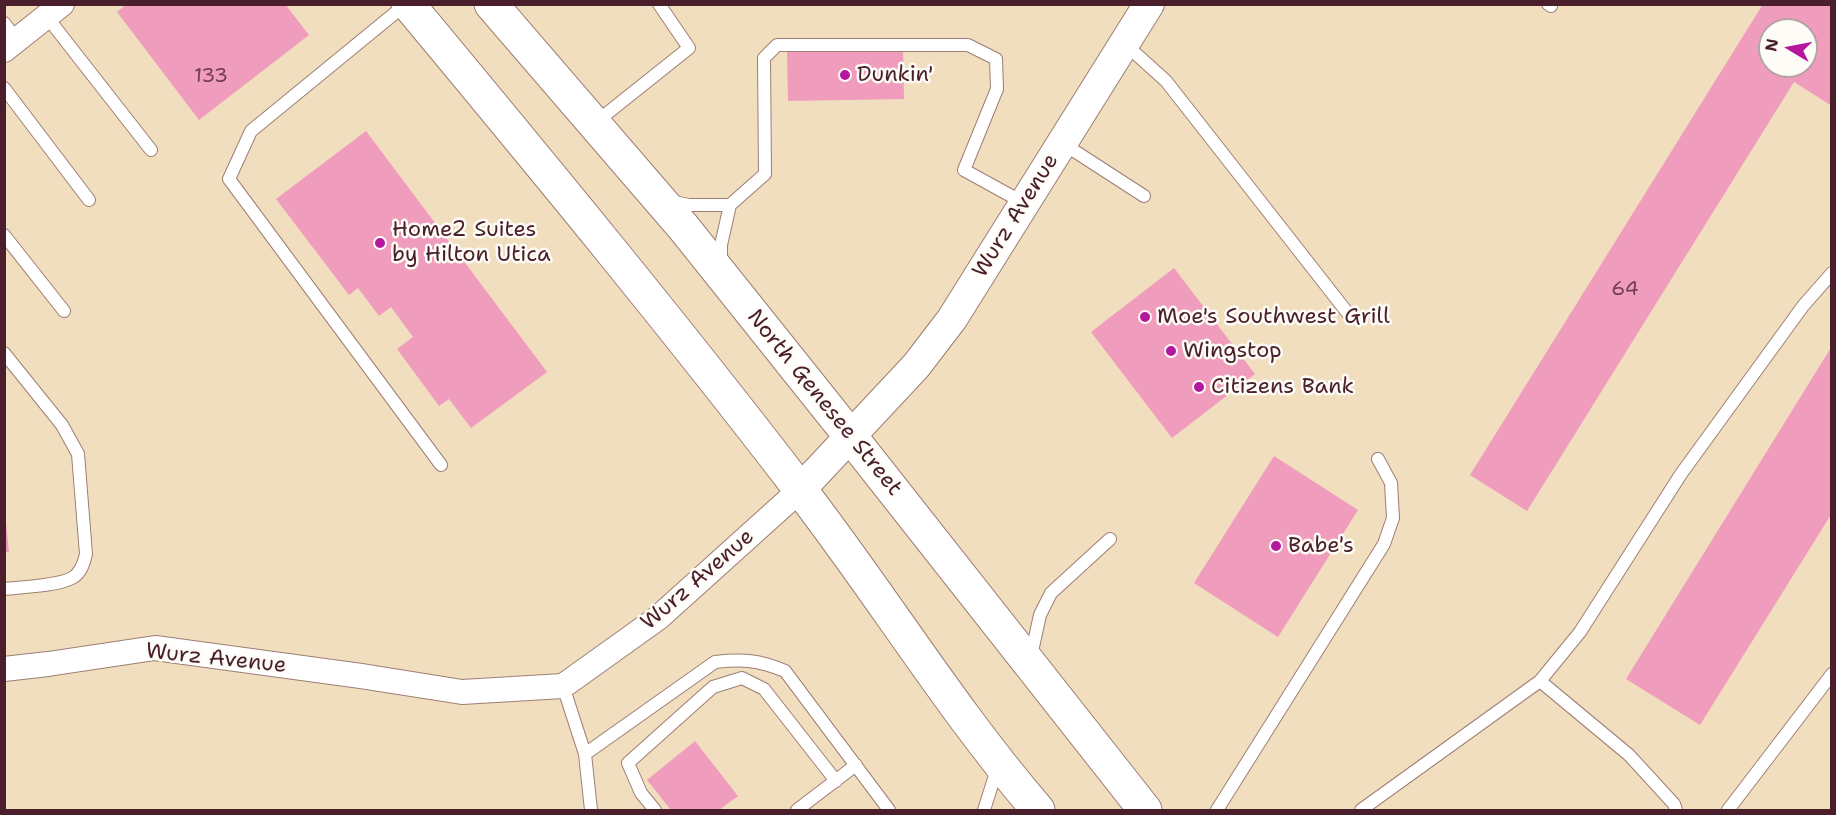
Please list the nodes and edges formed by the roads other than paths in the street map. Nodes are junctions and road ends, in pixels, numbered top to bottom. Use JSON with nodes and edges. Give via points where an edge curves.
{"nodes":[{"id":1,"x":407,"y":4,"type":"edge"},
{"id":2,"x":491,"y":4,"type":"edge"},
{"id":3,"x":659,"y":4,"type":"edge"},
{"id":4,"x":1149,"y":4,"type":"edge"},
{"id":5,"x":55,"y":11,"type":"edge"},
{"id":6,"x":9,"y":37,"type":"edge"},
{"id":7,"x":1124,"y":44,"type":"junction"},
{"id":8,"x":4,"y":88,"type":"edge"},
{"id":9,"x":594,"y":124,"type":"junction"},
{"id":10,"x":1062,"y":143,"type":"junction"},
{"id":11,"x":151,"y":150,"type":"dead end"},
{"id":12,"x":1144,"y":196,"type":"dead end"},
{"id":13,"x":659,"y":199,"type":"junction"},
{"id":14,"x":89,"y":200,"type":"dead end"},
{"id":15,"x":1025,"y":203,"type":"junction"},
{"id":16,"x":730,"y":205,"type":"junction"},
{"id":17,"x":4,"y":235,"type":"edge"},
{"id":18,"x":721,"y":273,"type":"junction"},
{"id":19,"x":1832,"y":273,"type":"edge"},
{"id":20,"x":64,"y":311,"type":"dead end"},
{"id":21,"x":1350,"y":316,"type":"dead end"},
{"id":22,"x":4,"y":353,"type":"edge"},
{"id":23,"x":10,"y":367,"type":"edge"},
{"id":24,"x":851,"y":436,"type":"junction"},
{"id":25,"x":1378,"y":459,"type":"dead end"},
{"id":26,"x":441,"y":465,"type":"dead end"},
{"id":27,"x":800,"y":490,"type":"junction"},
{"id":28,"x":1110,"y":539,"type":"dead end"},
{"id":29,"x":4,"y":589,"type":"edge"},
{"id":30,"x":1029,"y":663,"type":"junction"},
{"id":31,"x":4,"y":669,"type":"edge"},
{"id":32,"x":1832,"y":674,"type":"edge"},
{"id":33,"x":1540,"y":681,"type":"junction"},
{"id":34,"x":563,"y":686,"type":"junction"},
{"id":35,"x":585,"y":754,"type":"junction"},
{"id":36,"x":856,"y":765,"type":"junction"},
{"id":37,"x":999,"y":765,"type":"junction"},
{"id":38,"x":836,"y":781,"type":"junction"},
{"id":39,"x":591,"y":810,"type":"edge"},
{"id":40,"x":655,"y":810,"type":"edge"},
{"id":41,"x":797,"y":810,"type":"edge"},
{"id":42,"x":889,"y":810,"type":"edge"},
{"id":43,"x":984,"y":810,"type":"edge"},
{"id":44,"x":1038,"y":810,"type":"edge"},
{"id":45,"x":1144,"y":810,"type":"edge"},
{"id":46,"x":1217,"y":810,"type":"edge"},
{"id":47,"x":1361,"y":810,"type":"edge"},
{"id":48,"x":1676,"y":810,"type":"edge"},
{"id":49,"x":1728,"y":810,"type":"edge"}],
"edges":[{"from":1,"to":26,"type":"lane","via":[[251,131],[229,179]]},
{"from":1,"to":27,"type":"main road","via":[[548,172]]},
{"from":2,"to":9,"type":"main road","name":"North Genesee Street"},
{"from":3,"to":9,"type":"lane","via":[[689,48]]},
{"from":4,"to":7,"type":"street","name":"Wurz Avenue"},
{"from":5,"to":6,"type":"street"},
{"from":5,"to":11,"type":"lane"},
{"from":7,"to":10,"type":"street","name":"Wurz Avenue"},
{"from":7,"to":21,"type":"lane","via":[[1166,81]]},
{"from":8,"to":14,"type":"lane"},
{"from":9,"to":13,"type":"main road","name":"North Genesee Street"},
{"from":10,"to":12,"type":"lane"},
{"from":10,"to":15,"type":"street","name":"Wurz Avenue"},
{"from":13,"to":16,"type":"lane","via":[[689,205]]},
{"from":13,"to":18,"type":"main road","name":"North Genesee Street"},
{"from":15,"to":16,"type":"lane","via":[[964,170],[997,88],[996,60],[968,45],[777,45],[764,58],[765,174]]},
{"from":15,"to":24,"type":"street","name":"Wurz Avenue","via":[[952,319],[916,366]]},
{"from":16,"to":18,"type":"lane","via":[[721,245]]},
{"from":17,"to":20,"type":"lane"},
{"from":18,"to":24,"type":"main road","name":"North Genesee Street"},
{"from":19,"to":33,"type":"lane","via":[[1803,306],[1681,474],[1580,632]]},
{"from":22,"to":23,"type":"lane"},
{"from":23,"to":29,"type":"lane","via":[[62,425],[78,454],[86,554],[83,566],[72,578]]},
{"from":24,"to":27,"type":"street","name":"Wurz Avenue"},
{"from":24,"to":30,"type":"main road","name":"North Genesee Street"},
{"from":25,"to":46,"type":"lane","via":[[1391,483],[1393,518],[1384,544]]},
{"from":27,"to":34,"type":"street","name":"Wurz Avenue","via":[[658,618]]},
{"from":27,"to":37,"type":"main road"},
{"from":28,"to":30,"type":"lane","via":[[1051,593],[1040,615]]},
{"from":30,"to":45,"type":"main road","name":"North Genesee Street"},
{"from":31,"to":34,"type":"street","name":"Wurz Avenue","via":[[154,648],[462,692]]},
{"from":32,"to":49,"type":"lane"},
{"from":33,"to":47,"type":"lane"},
{"from":33,"to":48,"type":"lane","via":[[1629,755]]},
{"from":34,"to":35,"type":"lane"},
{"from":35,"to":36,"type":"lane","via":[[715,662],[741,660],[764,662],[785,671]]},
{"from":35,"to":39,"type":"lane"},
{"from":36,"to":38,"type":"lane"},
{"from":36,"to":42,"type":"lane"},
{"from":37,"to":43,"type":"lane"},
{"from":37,"to":44,"type":"main road"},
{"from":38,"to":40,"type":"lane","via":[[764,689],[742,678],[713,687],[628,763],[641,793]]},
{"from":38,"to":41,"type":"lane"}]}
